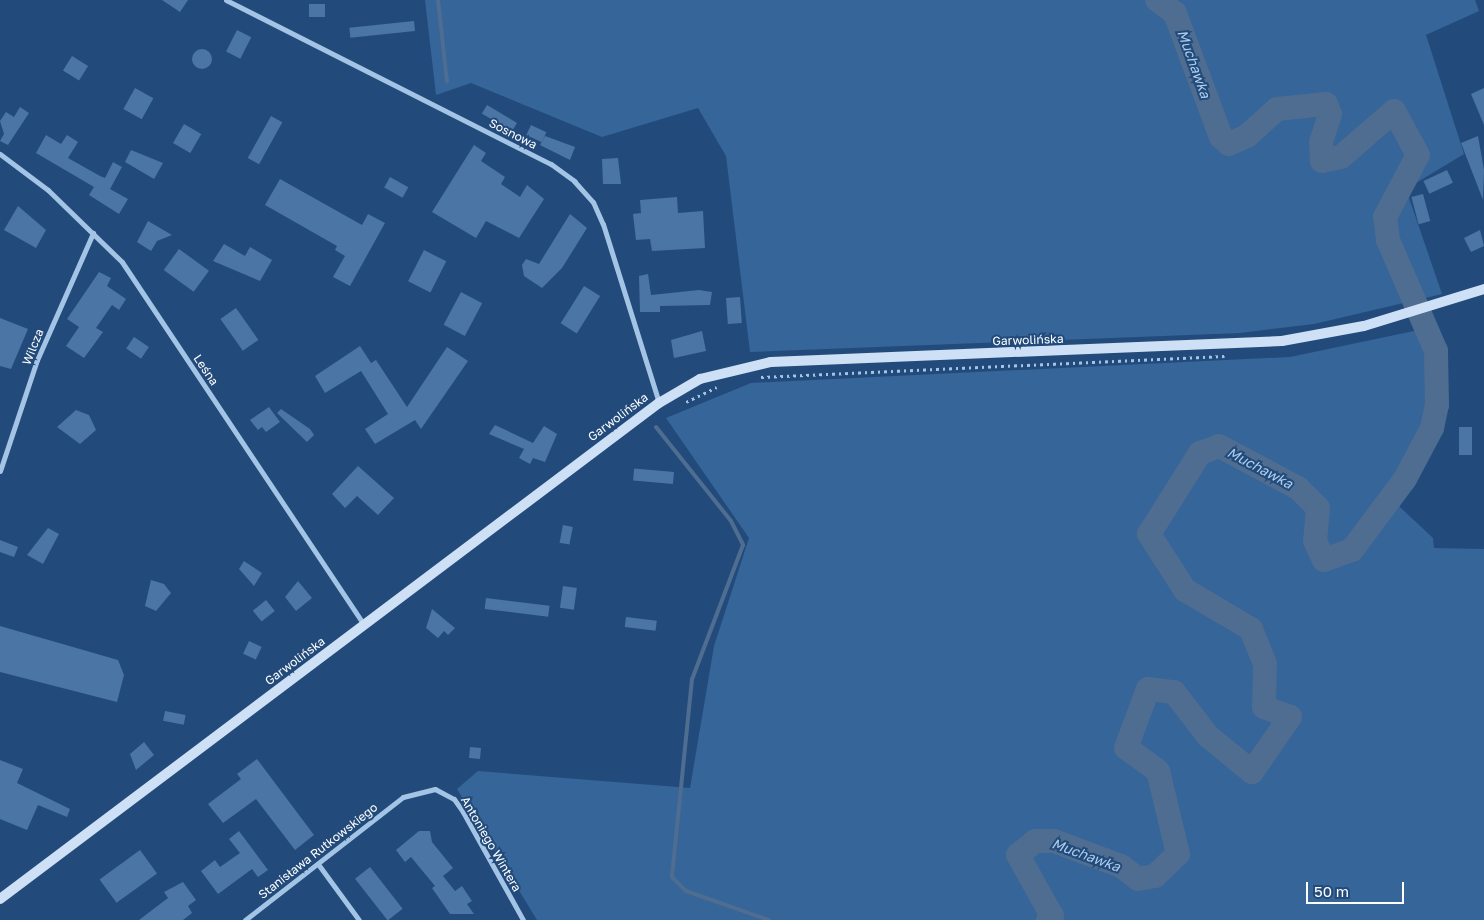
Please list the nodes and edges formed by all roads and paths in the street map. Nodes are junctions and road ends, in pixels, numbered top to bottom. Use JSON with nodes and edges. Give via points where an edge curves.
{"nodes":[{"id":1,"x":226,"y":0,"type":"edge"},
{"id":2,"x":0,"y":154,"type":"edge"},
{"id":3,"x":93,"y":233,"type":"junction"},
{"id":4,"x":1484,"y":289,"type":"edge"},
{"id":5,"x":1232,"y":356,"type":"dead end"},
{"id":6,"x":752,"y":378,"type":"dead end"},
{"id":7,"x":724,"y":384,"type":"dead end"},
{"id":8,"x":659,"y":403,"type":"junction"},
{"id":9,"x":677,"y":406,"type":"dead end"},
{"id":10,"x":0,"y":471,"type":"edge"},
{"id":11,"x":364,"y":625,"type":"junction"},
{"id":12,"x":403,"y":797,"type":"joint"},
{"id":13,"x":318,"y":864,"type":"junction"},
{"id":14,"x":0,"y":899,"type":"edge"},
{"id":15,"x":245,"y":920,"type":"edge"},
{"id":16,"x":359,"y":920,"type":"edge"},
{"id":17,"x":523,"y":920,"type":"edge"}],
"edges":[{"from":1,"to":8,"type":"street","name":"Sosnowa","via":[[551,164],[574,181],[593,202],[603,224]]},
{"from":2,"to":3,"type":"street","name":"Leśna","via":[[48,190]]},
{"from":3,"to":10,"type":"street","name":"Wilcza","via":[[37,360]]},
{"from":3,"to":11,"type":"street","name":"Leśna","via":[[122,262]]},
{"from":4,"to":8,"type":"main road","name":"Garwolińska","via":[[1390,320],[1282,341],[771,362],[716,373]]},
{"from":5,"to":6,"type":"path"},
{"from":7,"to":9,"type":"path"},
{"from":8,"to":11,"type":"main road","name":"Garwolińska"},
{"from":11,"to":14,"type":"main road","name":"Garwolińska"},
{"from":12,"to":13,"type":"street","name":"Stanisława Rutkowskiego"},
{"from":12,"to":17,"type":"street","name":"Antoniego Wintera","via":[[434,789],[454,799]]},
{"from":13,"to":15,"type":"street","name":"Stanisława Rutkowskiego"},
{"from":13,"to":16,"type":"street"}]}
